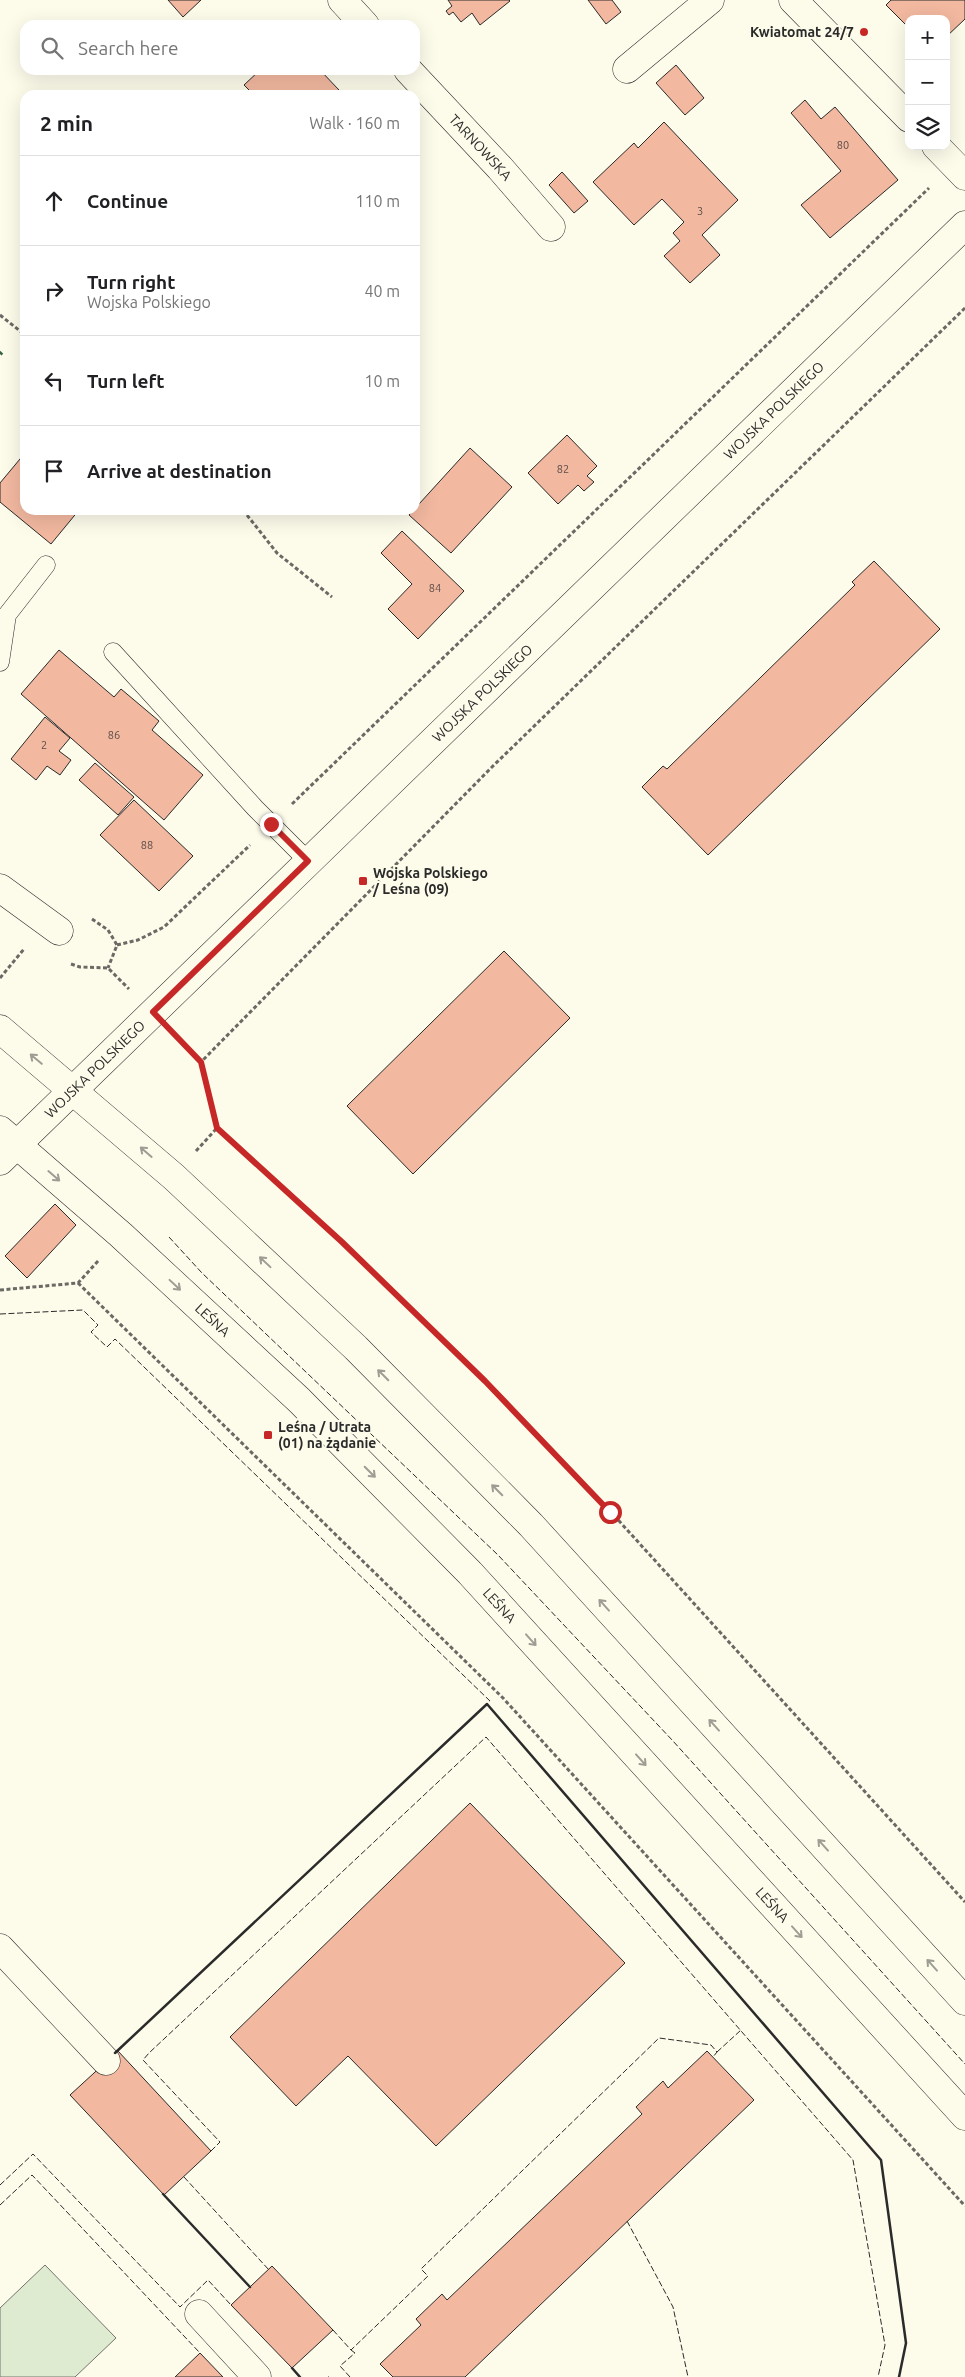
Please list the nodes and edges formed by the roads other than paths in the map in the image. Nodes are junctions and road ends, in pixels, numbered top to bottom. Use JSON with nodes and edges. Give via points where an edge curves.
{"nodes":[{"id":1,"x":342,"y":0,"type":"edge"},
{"id":2,"x":710,"y":0,"type":"edge"},
{"id":3,"x":793,"y":0,"type":"edge"},
{"id":4,"x":360,"y":20,"type":"edge"},
{"id":5,"x":627,"y":68,"type":"dead end"},
{"id":6,"x":413,"y":75,"type":"edge"},
{"id":7,"x":905,"y":114,"type":"edge"},
{"id":8,"x":965,"y":225,"type":"edge"},
{"id":9,"x":551,"y":227,"type":"dead end"},
{"id":10,"x":46,"y":565,"type":"dead end"},
{"id":11,"x":113,"y":652,"type":"dead end"},
{"id":12,"x":0,"y":662,"type":"edge"},
{"id":13,"x":308,"y":861,"type":"junction"},
{"id":14,"x":0,"y":888,"type":"edge"},
{"id":15,"x":59,"y":931,"type":"dead end"},
{"id":16,"x":0,"y":1029,"type":"edge"},
{"id":17,"x":73,"y":1090,"type":"junction"},
{"id":18,"x":6,"y":1145,"type":"edge"},
{"id":19,"x":0,"y":1948,"type":"edge"},
{"id":20,"x":965,"y":2001,"type":"edge"},
{"id":21,"x":106,"y":2061,"type":"dead end"},
{"id":22,"x":965,"y":2116,"type":"edge"},
{"id":23,"x":199,"y":2314,"type":"dead end"},
{"id":24,"x":257,"y":2377,"type":"edge"}],
"edges":[{"from":1,"to":4,"type":"main road"},
{"from":2,"to":5,"type":"main road"},
{"from":3,"to":7,"type":"main road"},
{"from":6,"to":9,"type":"main road","name":"TARNOWSKA"},
{"from":8,"to":13,"type":"main road","name":"WOJSKA POLSKIEGO"},
{"from":10,"to":12,"type":"lane","via":[[8,615]]},
{"from":11,"to":13,"type":"lane"},
{"from":13,"to":17,"type":"main road","name":"WOJSKA POLSKIEGO"},
{"from":14,"to":15,"type":"main road"},
{"from":17,"to":16,"type":"main road","one_way":true},
{"from":17,"to":18,"type":"main road","name":"WOJSKA POLSKIEGO"},
{"from":20,"to":17,"type":"main road","one_way":true,"via":[[531,1525],[356,1348],[174,1177]]},
{"from":18,"to":22,"type":"main road","name":"LEŚNA","one_way":true,"via":[[121,1235],[299,1400],[470,1573]]},
{"from":19,"to":21,"type":"main road"},
{"from":23,"to":24,"type":"main road"}]}
